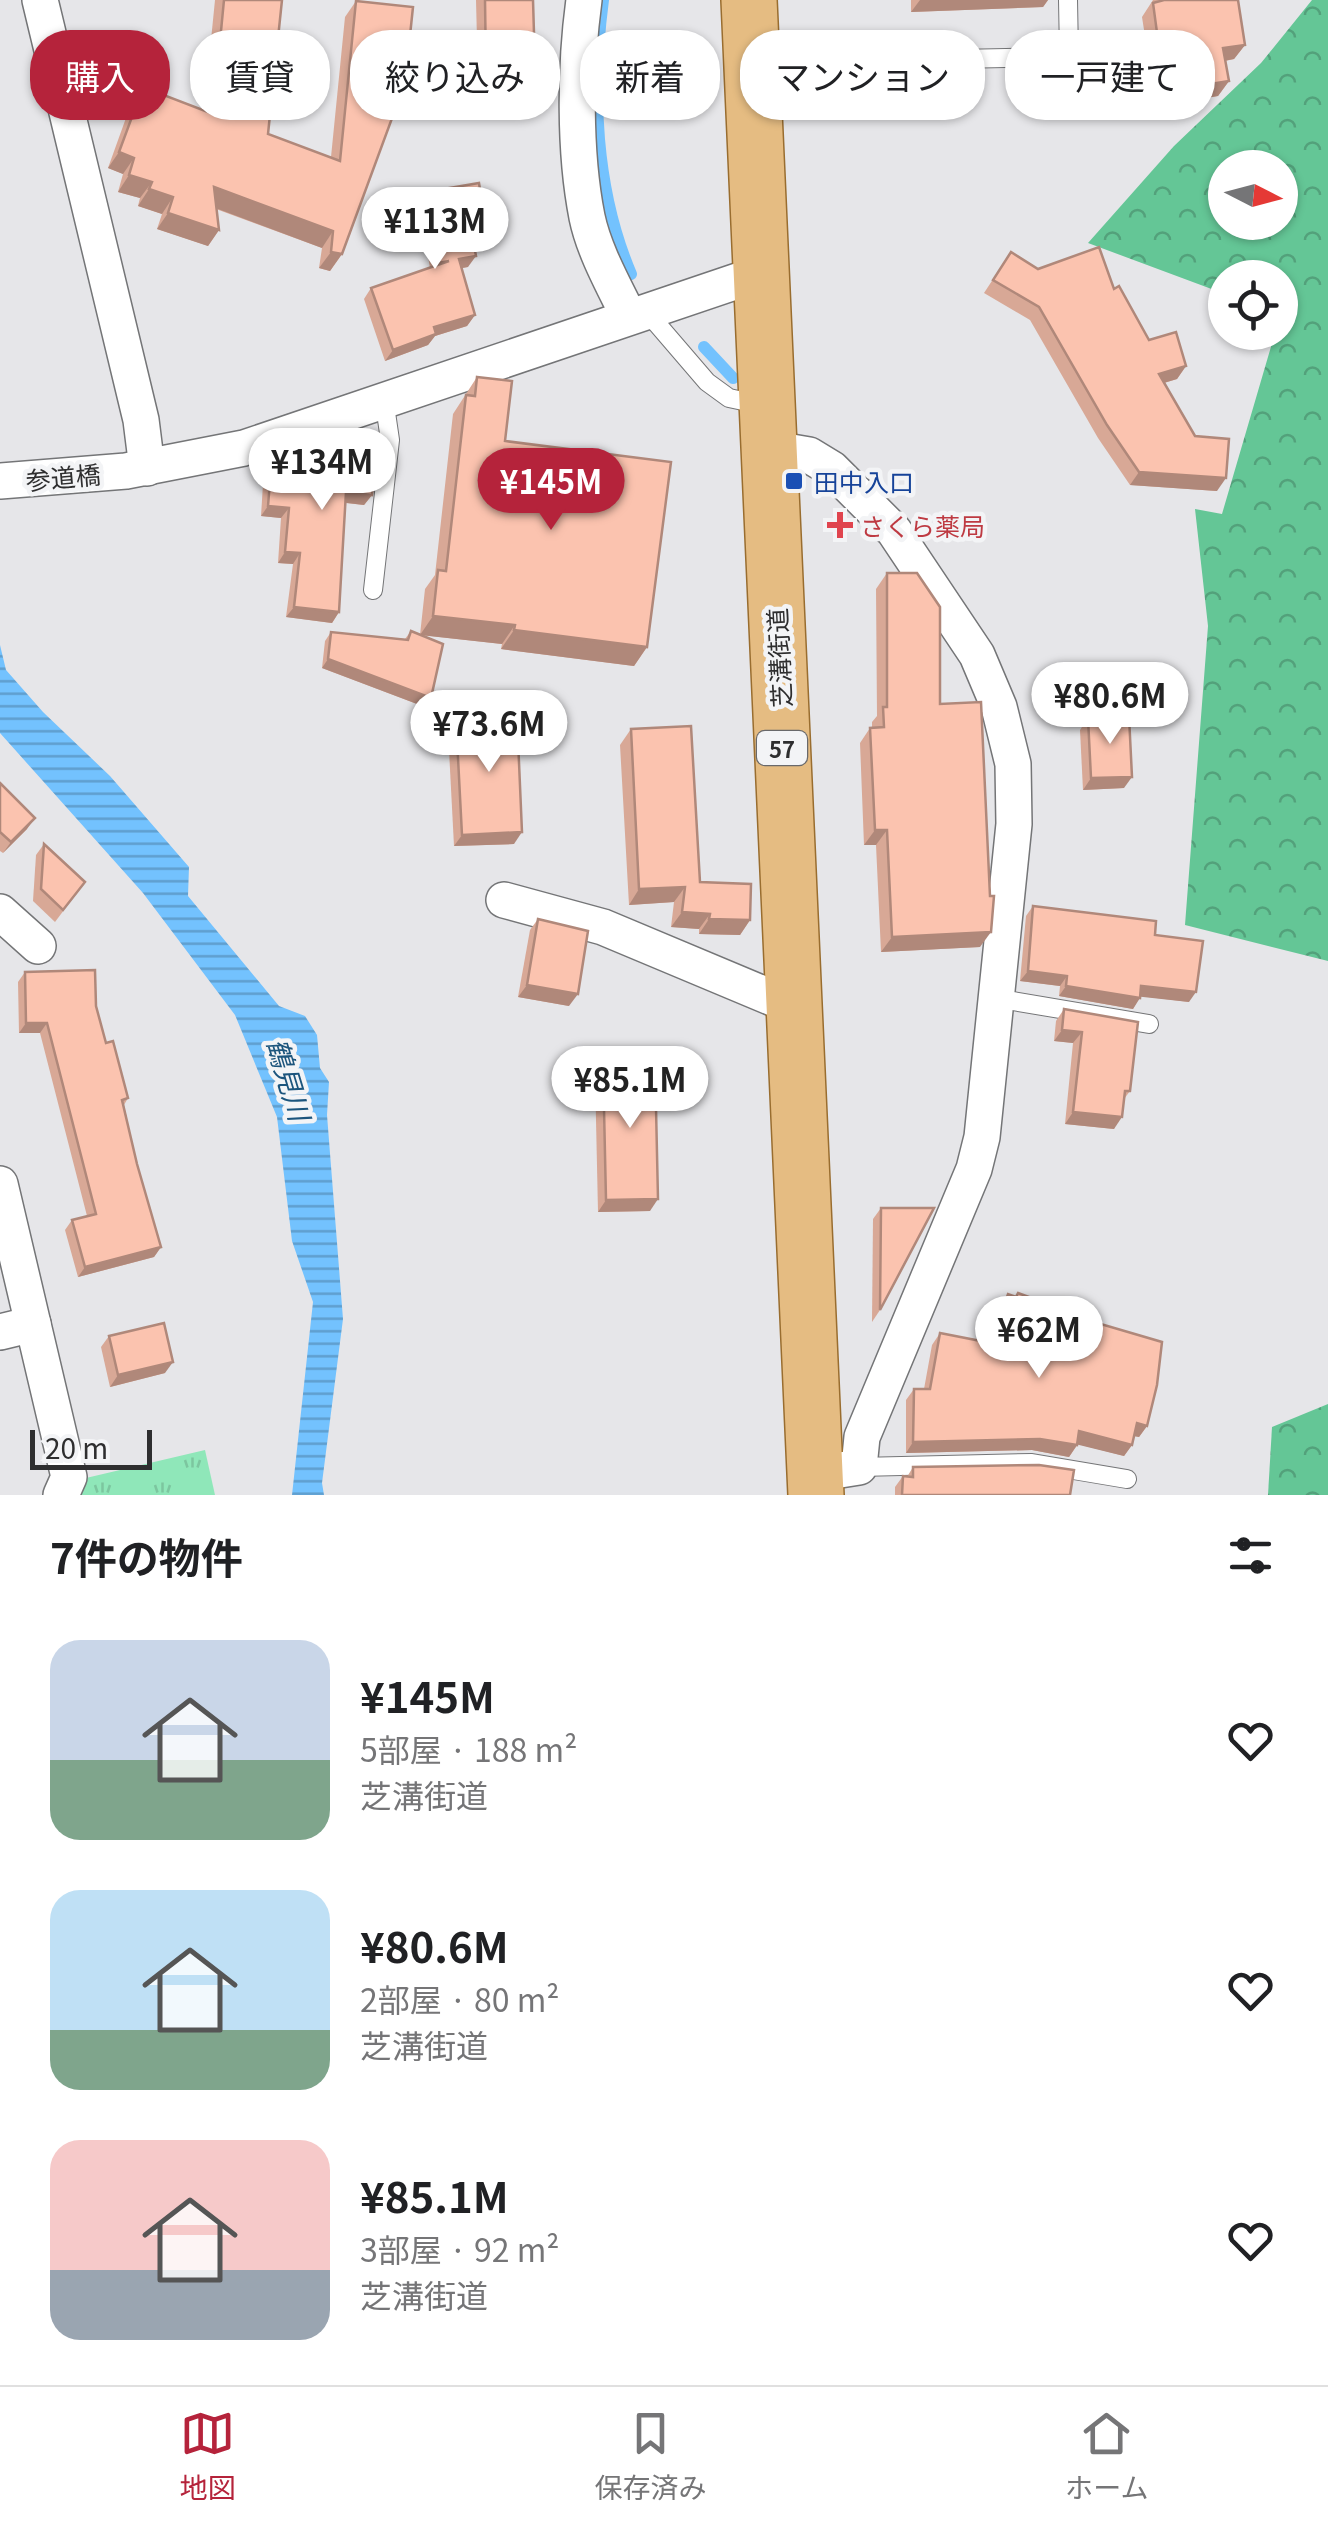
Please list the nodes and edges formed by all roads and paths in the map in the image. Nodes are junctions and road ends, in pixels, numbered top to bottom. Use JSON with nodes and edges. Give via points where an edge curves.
{"nodes":[{"id":1,"x":40,"y":0,"type":"edge"},
{"id":2,"x":584,"y":0,"type":"edge"},
{"id":3,"x":749,"y":0,"type":"edge"},
{"id":4,"x":1068,"y":0,"type":"edge"},
{"id":5,"x":750,"y":30,"type":"edge"},
{"id":6,"x":985,"y":59,"type":"edge"},
{"id":7,"x":754,"y":120,"type":"edge"},
{"id":8,"x":760,"y":273,"type":"junction"},
{"id":9,"x":637,"y":314,"type":"junction"},
{"id":10,"x":384,"y":398,"type":"junction"},
{"id":11,"x":767,"y":427,"type":"junction"},
{"id":12,"x":136,"y":469,"type":"junction"},
{"id":13,"x":0,"y":481,"type":"edge"},
{"id":14,"x":373,"y":590,"type":"dead end"},
{"id":15,"x":504,"y":900,"type":"dead end"},
{"id":16,"x":0,"y":912,"type":"edge"},
{"id":17,"x":38,"y":946,"type":"dead end"},
{"id":18,"x":996,"y":998,"type":"junction"},
{"id":19,"x":794,"y":1007,"type":"junction"},
{"id":20,"x":1149,"y":1024,"type":"dead end"},
{"id":21,"x":0,"y":1184,"type":"edge"},
{"id":22,"x":16,"y":1328,"type":"edge"},
{"id":23,"x":830,"y":1479,"type":"edge"},
{"id":24,"x":1127,"y":1479,"type":"dead end"},
{"id":25,"x":61,"y":1495,"type":"edge"}],
"edges":[{"from":1,"to":12,"type":"street","via":[[141,420]]},
{"from":2,"to":9,"type":"street","via":[[578,45],[587,219]]},
{"from":3,"to":5,"type":"main road","name":"芝溝街道","number":"57"},
{"from":4,"to":6,"type":"lane","via":[[1070,53]]},
{"from":7,"to":8,"type":"main road","name":"芝溝街道","number":"57"},
{"from":8,"to":9,"type":"street","name":"参道橋"},
{"from":8,"to":11,"type":"main road","name":"芝溝街道","number":"57"},
{"from":9,"to":10,"type":"street","name":"参道橋"},
{"from":9,"to":11,"type":"lane"},
{"from":10,"to":12,"type":"street","name":"参道橋","via":[[244,448]]},
{"from":10,"to":14,"type":"lane","via":[[390,440]]},
{"from":11,"to":18,"type":"street","via":[[832,469],[894,531],[977,655],[999,707],[1012,764],[1014,824]]},
{"from":11,"to":19,"type":"main road","name":"芝溝街道","number":"57"},
{"from":12,"to":13,"type":"street","name":"参道橋"},
{"from":15,"to":19,"type":"street","via":[[603,927]]},
{"from":16,"to":17,"type":"street"},
{"from":18,"to":20,"type":"lane"},
{"from":18,"to":23,"type":"street","via":[[974,1169],[862,1437]]},
{"from":19,"to":23,"type":"main road","name":"芝溝街道","number":"57"},
{"from":21,"to":22,"type":"street"},
{"from":22,"to":25,"type":"street","via":[[69,1477]]},
{"from":23,"to":24,"type":"lane","via":[[1032,1463]]}]}
